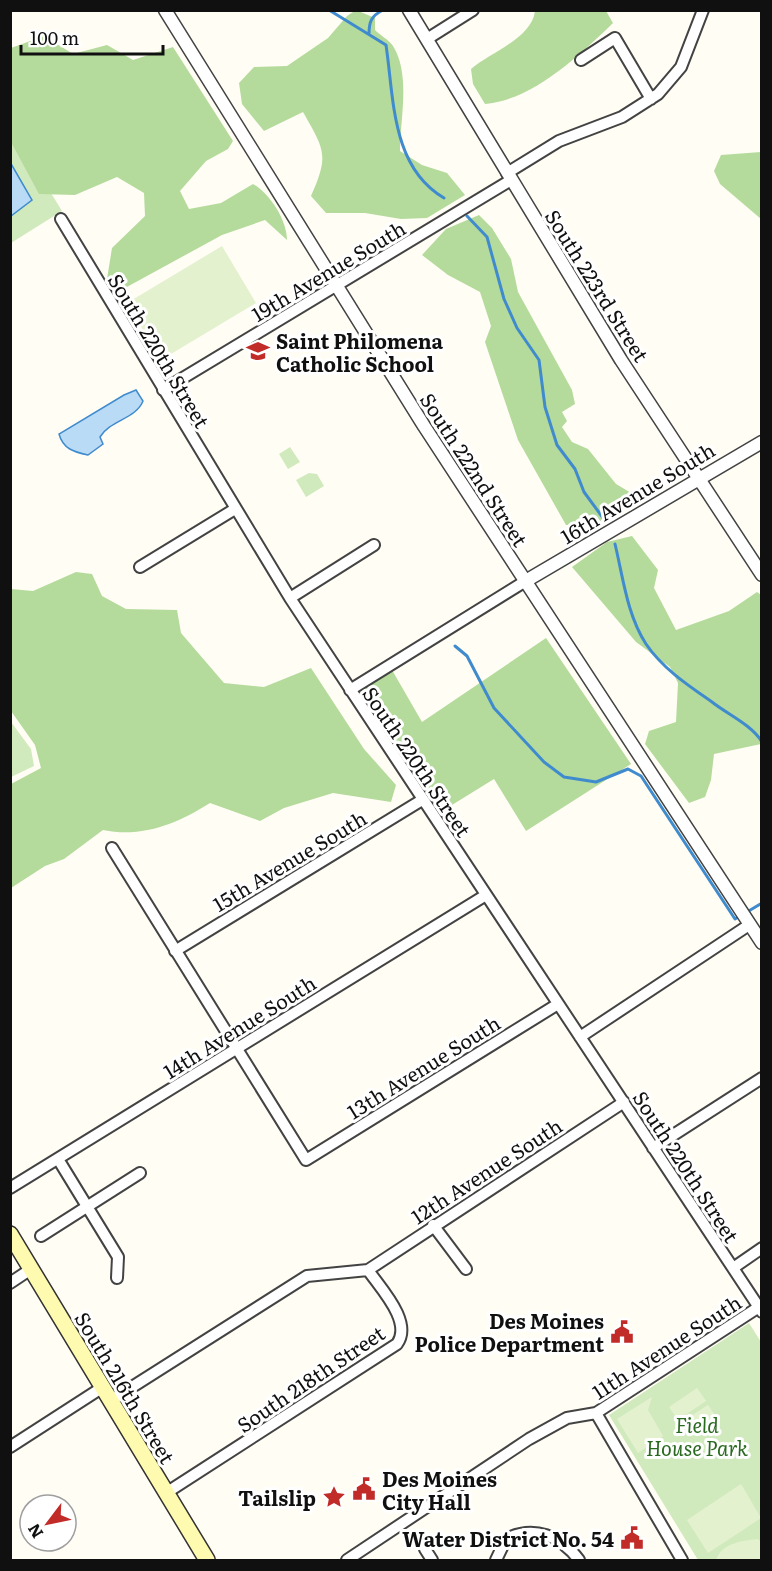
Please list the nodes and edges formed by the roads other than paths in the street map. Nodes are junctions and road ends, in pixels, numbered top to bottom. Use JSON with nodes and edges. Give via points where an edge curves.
{"nodes":[{"id":1,"x":165,"y":10,"type":"edge"},
{"id":2,"x":409,"y":10,"type":"edge"},
{"id":3,"x":473,"y":10,"type":"edge"},
{"id":4,"x":703,"y":10,"type":"edge"},
{"id":5,"x":426,"y":39,"type":"junction"},
{"id":6,"x":581,"y":60,"type":"dead end"},
{"id":7,"x":651,"y":99,"type":"junction"},
{"id":8,"x":509,"y":176,"type":"junction"},
{"id":9,"x":61,"y":219,"type":"dead end"},
{"id":10,"x":336,"y":287,"type":"junction"},
{"id":11,"x":163,"y":390,"type":"junction"},
{"id":12,"x":762,"y":442,"type":"edge"},
{"id":13,"x":696,"y":478,"type":"junction"},
{"id":14,"x":235,"y":509,"type":"junction"},
{"id":15,"x":374,"y":545,"type":"dead end"},
{"id":16,"x":140,"y":567,"type":"dead end"},
{"id":17,"x":762,"y":575,"type":"edge"},
{"id":18,"x":524,"y":582,"type":"junction"},
{"id":19,"x":290,"y":598,"type":"junction"},
{"id":20,"x":350,"y":690,"type":"junction"},
{"id":21,"x":422,"y":800,"type":"junction"},
{"id":22,"x":112,"y":848,"type":"dead end"},
{"id":23,"x":486,"y":895,"type":"junction"},
{"id":24,"x":749,"y":925,"type":"junction"},
{"id":25,"x":762,"y":944,"type":"edge"},
{"id":26,"x":175,"y":951,"type":"junction"},
{"id":27,"x":558,"y":1004,"type":"junction"},
{"id":28,"x":580,"y":1037,"type":"junction"},
{"id":29,"x":236,"y":1050,"type":"junction"},
{"id":30,"x":762,"y":1078,"type":"edge"},
{"id":31,"x":624,"y":1102,"type":"junction"},
{"id":32,"x":653,"y":1148,"type":"junction"},
{"id":33,"x":58,"y":1159,"type":"junction"},
{"id":34,"x":140,"y":1173,"type":"dead end"},
{"id":35,"x":10,"y":1188,"type":"edge"},
{"id":36,"x":88,"y":1207,"type":"junction"},
{"id":37,"x":433,"y":1225,"type":"junction"},
{"id":38,"x":10,"y":1234,"type":"edge"},
{"id":39,"x":41,"y":1236,"type":"dead end"},
{"id":40,"x":762,"y":1248,"type":"edge"},
{"id":41,"x":733,"y":1268,"type":"junction"},
{"id":42,"x":31,"y":1269,"type":"junction"},
{"id":43,"x":466,"y":1269,"type":"dead end"},
{"id":44,"x":368,"y":1270,"type":"junction"},
{"id":45,"x":117,"y":1278,"type":"dead end"},
{"id":46,"x":10,"y":1282,"type":"edge"},
{"id":47,"x":760,"y":1310,"type":"edge"},
{"id":48,"x":106,"y":1394,"type":"junction"},
{"id":49,"x":596,"y":1413,"type":"junction"},
{"id":50,"x":10,"y":1447,"type":"edge"},
{"id":51,"x":166,"y":1493,"type":"junction"},
{"id":52,"x":425,"y":1549,"type":"dead end"},
{"id":53,"x":207,"y":1560,"type":"edge"},
{"id":54,"x":347,"y":1560,"type":"edge"},
{"id":55,"x":432,"y":1560,"type":"edge"},
{"id":56,"x":496,"y":1560,"type":"edge"},
{"id":57,"x":579,"y":1560,"type":"edge"},
{"id":58,"x":682,"y":1560,"type":"edge"}],
"edges":[{"from":1,"to":10,"type":"street","name":"South 222nd Street"},
{"from":2,"to":5,"type":"street","name":"South 223rd Street"},
{"from":3,"to":5,"type":"street"},
{"from":4,"to":7,"type":"street","name":"19th Avenue South","via":[[681,67]]},
{"from":5,"to":8,"type":"street","name":"South 223rd Street"},
{"from":6,"to":7,"type":"street","via":[[615,38]]},
{"from":7,"to":8,"type":"street","name":"19th Avenue South","via":[[622,117],[559,141]]},
{"from":8,"to":10,"type":"street","name":"19th Avenue South"},
{"from":8,"to":13,"type":"street","name":"South 223rd Street"},
{"from":9,"to":11,"type":"street","name":"South 220th Street"},
{"from":10,"to":11,"type":"street","name":"19th Avenue South"},
{"from":10,"to":18,"type":"street","name":"South 222nd Street"},
{"from":11,"to":14,"type":"street","name":"South 220th Street"},
{"from":12,"to":13,"type":"street","name":"16th Avenue South"},
{"from":13,"to":17,"type":"street","name":"South 223rd Street"},
{"from":13,"to":18,"type":"street","name":"16th Avenue South"},
{"from":14,"to":16,"type":"street"},
{"from":14,"to":19,"type":"street","name":"South 220th Street"},
{"from":15,"to":19,"type":"street"},
{"from":18,"to":20,"type":"street","name":"16th Avenue South"},
{"from":18,"to":24,"type":"street","name":"South 222nd Street"},
{"from":19,"to":20,"type":"street","name":"South 220th Street"},
{"from":20,"to":21,"type":"street","name":"South 220th Street"},
{"from":21,"to":23,"type":"street","name":"South 220th Street"},
{"from":21,"to":26,"type":"street","name":"15th Avenue South"},
{"from":22,"to":26,"type":"street"},
{"from":23,"to":27,"type":"street","name":"South 220th Street"},
{"from":23,"to":29,"type":"street","name":"14th Avenue South"},
{"from":24,"to":25,"type":"street","name":"South 222nd Street"},
{"from":24,"to":28,"type":"street"},
{"from":26,"to":29,"type":"street"},
{"from":27,"to":28,"type":"street","name":"South 220th Street"},
{"from":27,"to":29,"type":"street","name":"13th Avenue South","via":[[306,1160]]},
{"from":28,"to":31,"type":"street","name":"South 220th Street"},
{"from":29,"to":33,"type":"street","name":"14th Avenue South"},
{"from":30,"to":32,"type":"street"},
{"from":31,"to":32,"type":"street","name":"South 220th Street"},
{"from":31,"to":37,"type":"street","name":"12th Avenue South"},
{"from":32,"to":41,"type":"street","name":"South 220th Street"},
{"from":33,"to":35,"type":"street","name":"14th Avenue South"},
{"from":33,"to":36,"type":"street"},
{"from":34,"to":36,"type":"street"},
{"from":36,"to":39,"type":"street"},
{"from":36,"to":45,"type":"street","via":[[118,1257]]},
{"from":37,"to":43,"type":"street"},
{"from":37,"to":44,"type":"street","name":"12th Avenue South"},
{"from":38,"to":42,"type":"main road","name":"South 216th Street"},
{"from":40,"to":41,"type":"street","name":"11th Avenue South"},
{"from":41,"to":47,"type":"street","name":"South 220th Street"},
{"from":42,"to":46,"type":"street"},
{"from":42,"to":48,"type":"main road","name":"South 216th Street"},
{"from":44,"to":48,"type":"street","via":[[308,1276]]},
{"from":44,"to":51,"type":"street","name":"South 218th Street","via":[[402,1322],[402,1337],[397,1344]]},
{"from":47,"to":49,"type":"street","name":"11th Avenue South"},
{"from":48,"to":50,"type":"street"},
{"from":48,"to":51,"type":"main road","name":"South 216th Street"},
{"from":49,"to":54,"type":"street","name":"11th Avenue South","via":[[567,1418],[529,1439]]},
{"from":49,"to":58,"type":"street"},
{"from":51,"to":53,"type":"main road","name":"South 216th Street"},
{"from":52,"to":55,"type":"street"},
{"from":56,"to":57,"type":"street","via":[[506,1539],[531,1532],[552,1537]]}]}
